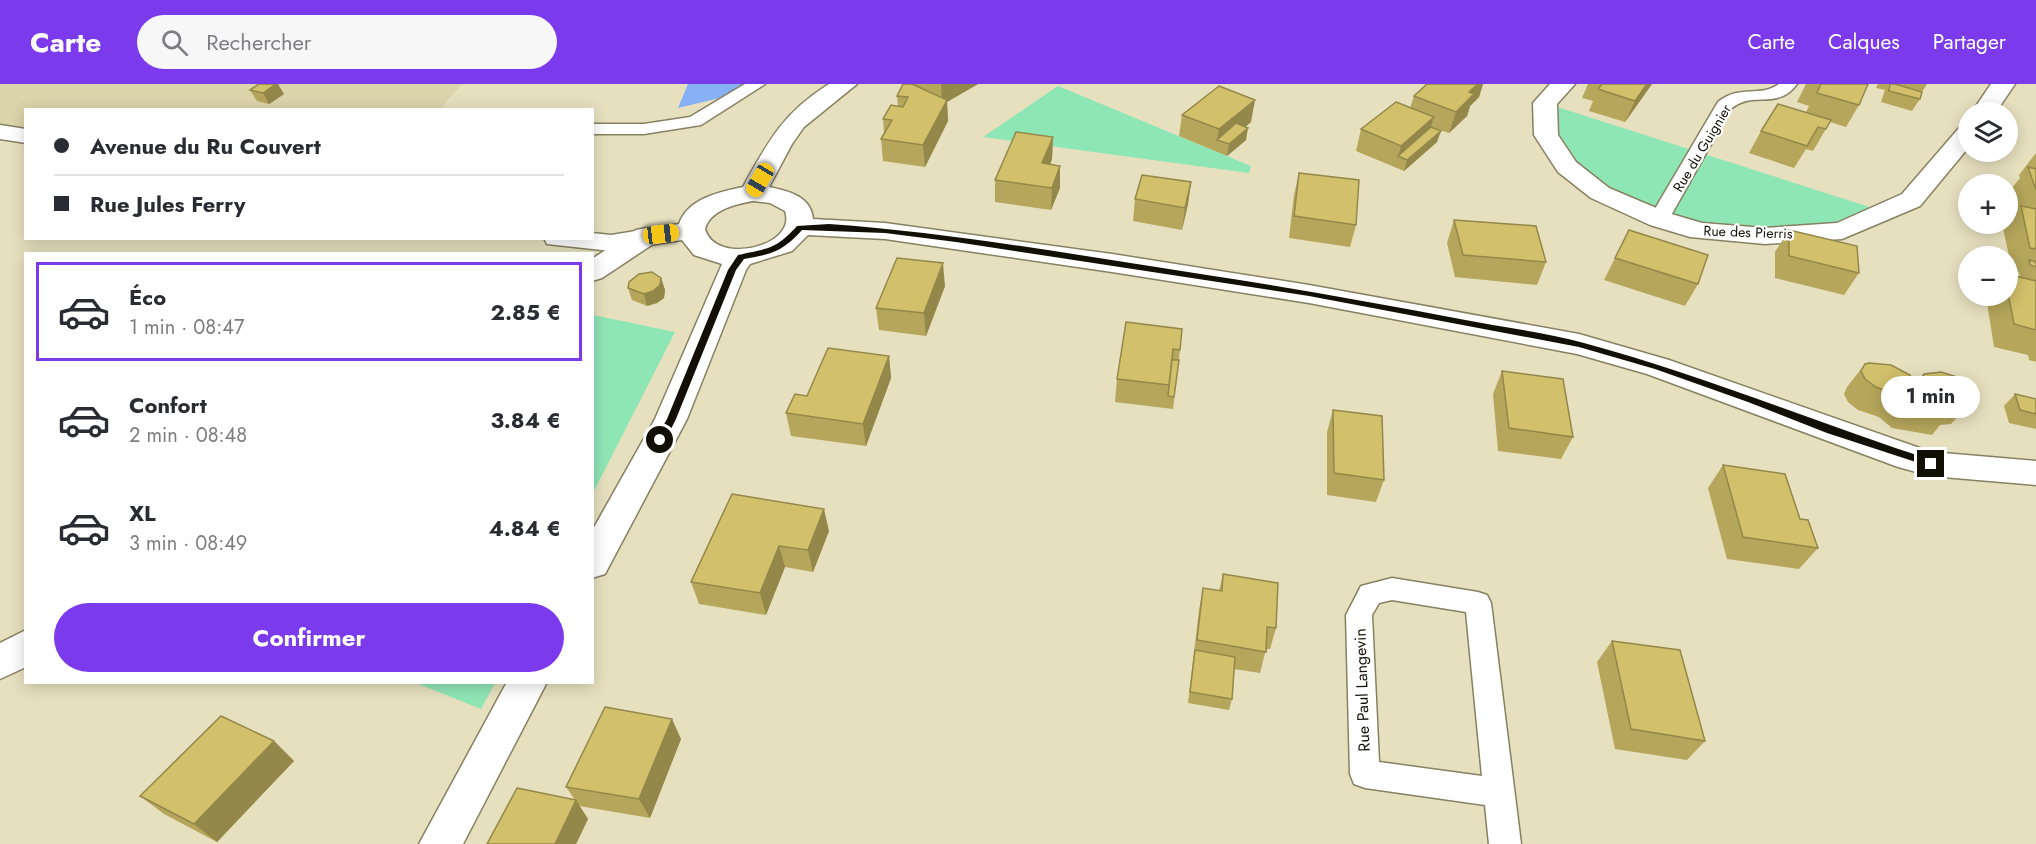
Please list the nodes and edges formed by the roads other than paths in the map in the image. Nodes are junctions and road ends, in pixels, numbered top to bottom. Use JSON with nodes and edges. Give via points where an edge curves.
{"nodes":[{"id":1,"x":757,"y":84,"type":"edge"},
{"id":2,"x":844,"y":84,"type":"edge"},
{"id":3,"x":1563,"y":84,"type":"edge"},
{"id":4,"x":1789,"y":84,"type":"edge"},
{"id":5,"x":2003,"y":84,"type":"edge"},
{"id":6,"x":1991,"y":102,"type":"edge"},
{"id":7,"x":594,"y":129,"type":"edge"},
{"id":8,"x":0,"y":132,"type":"edge"},
{"id":9,"x":24,"y":136,"type":"edge"},
{"id":10,"x":1958,"y":145,"type":"edge"},
{"id":11,"x":753,"y":193,"type":"junction"},
{"id":12,"x":1659,"y":219,"type":"junction"},
{"id":13,"x":800,"y":227,"type":"junction"},
{"id":14,"x":693,"y":231,"type":"junction"},
{"id":15,"x":646,"y":236,"type":"junction"},
{"id":16,"x":579,"y":240,"type":"edge"},
{"id":17,"x":741,"y":257,"type":"junction"},
{"id":18,"x":594,"y":271,"type":"edge"},
{"id":19,"x":2036,"y":473,"type":"edge"},
{"id":20,"x":594,"y":560,"type":"edge"},
{"id":21,"x":24,"y":647,"type":"edge"},
{"id":22,"x":0,"y":663,"type":"edge"},
{"id":23,"x":527,"y":684,"type":"edge"},
{"id":24,"x":1499,"y":793,"type":"junction"},
{"id":25,"x":440,"y":844,"type":"edge"},
{"id":26,"x":1505,"y":844,"type":"edge"}],
"edges":[{"from":1,"to":7,"type":"lane","via":[[695,121],[644,129]]},
{"from":2,"to":11,"type":"street","via":[[791,126]]},
{"from":3,"to":12,"type":"street","name":"Rue des Pierris","via":[[1545,103],[1546,135],[1567,167],[1600,193]]},
{"from":4,"to":12,"type":"lane","name":"Rue du Guignier","via":[[1775,95],[1748,94],[1724,106]]},
{"from":5,"to":6,"type":"street"},
{"from":8,"to":9,"type":"street"},
{"from":10,"to":12,"type":"street","name":"Rue des Pierris","via":[[1911,200],[1842,231],[1755,235],[1700,231]]},
{"from":11,"to":13,"type":"street","via":[[785,199],[801,216]]},
{"from":11,"to":14,"type":"street","via":[[718,201],[695,220]]},
{"from":13,"to":17,"type":"street","via":[[772,251]]},
{"from":13,"to":19,"type":"street","via":[[885,231],[1112,263],[1309,294],[1579,344],[1668,371],[1931,464]]},
{"from":14,"to":15,"type":"street"},
{"from":14,"to":17,"type":"street","via":[[695,240],[712,253]]},
{"from":15,"to":16,"type":"street","via":[[611,243]]},
{"from":15,"to":18,"type":"street"},
{"from":17,"to":20,"type":"street","via":[[732,270],[671,419]]},
{"from":21,"to":22,"type":"street"},
{"from":23,"to":25,"type":"street"},
{"from":24,"to":24,"type":"lane","name":"Rue Paul Langevin","via":[[1365,774],[1359,615],[1370,594],[1392,589],[1478,603]]},
{"from":24,"to":26,"type":"lane","name":"Rue Paul Langevin"}]}
